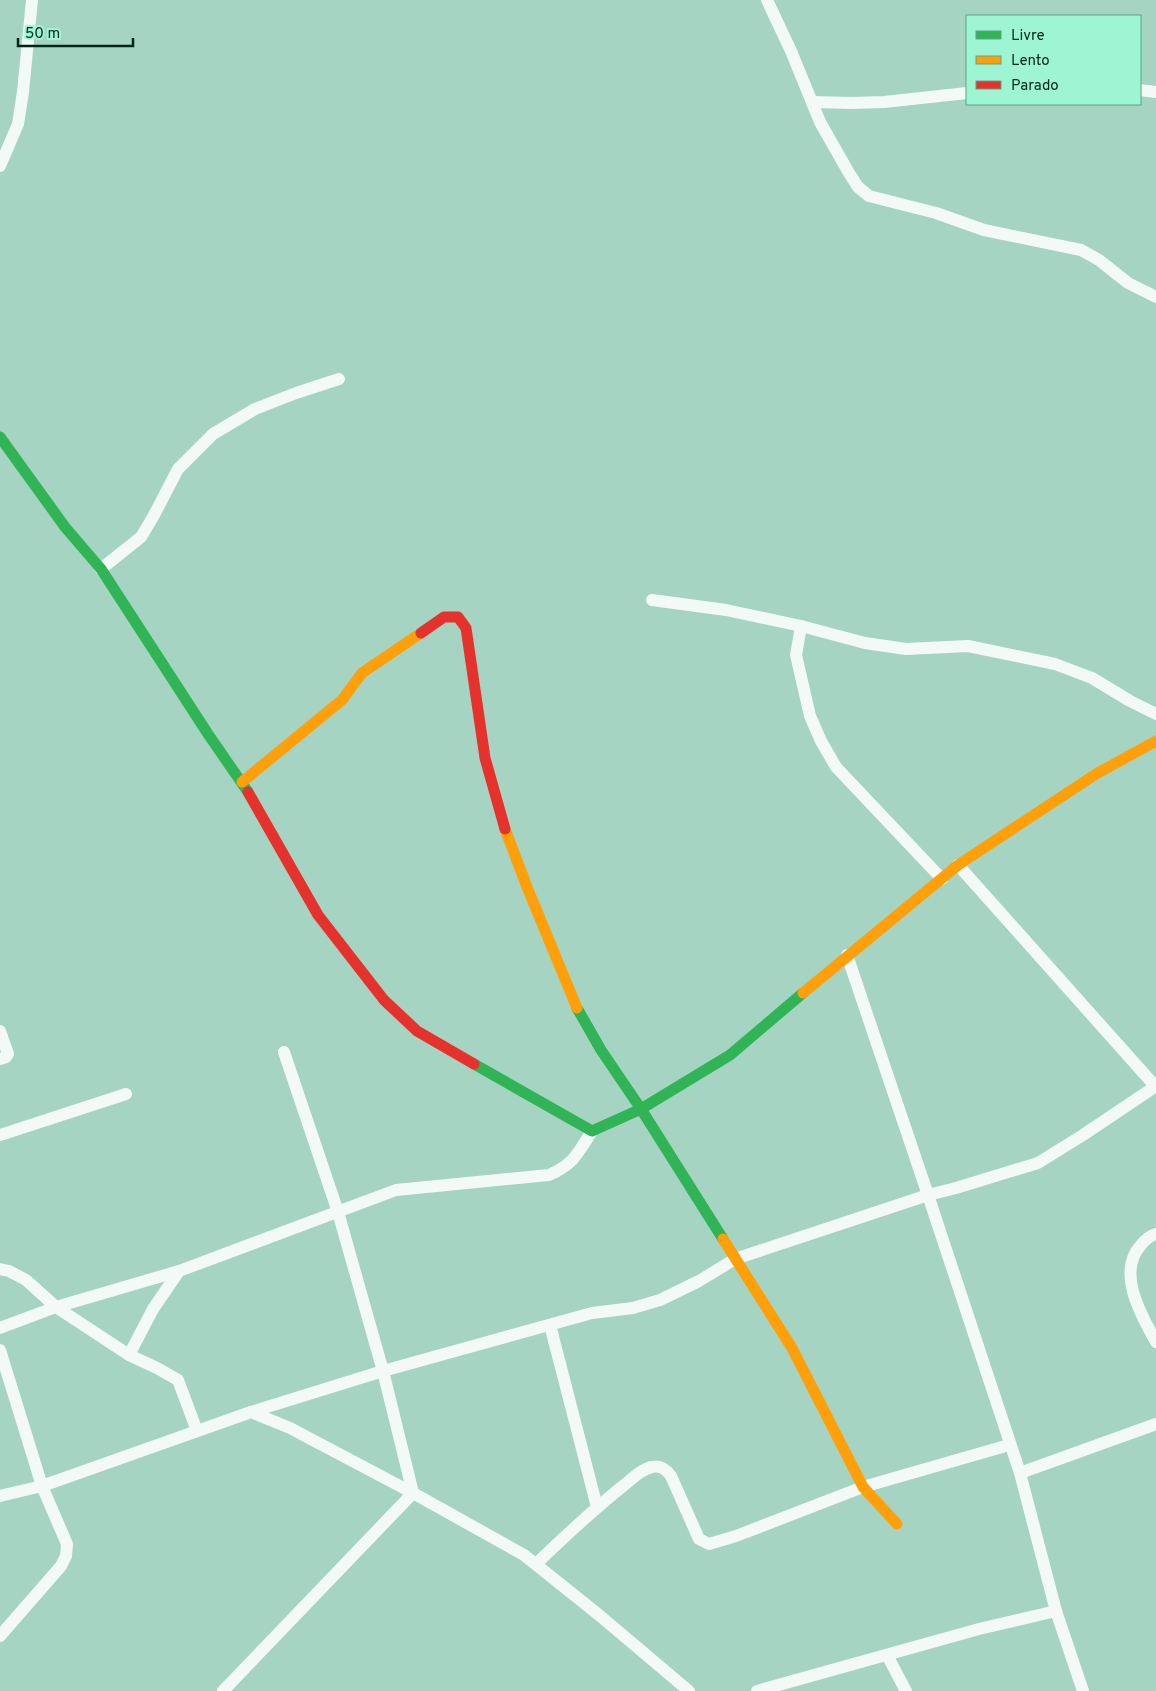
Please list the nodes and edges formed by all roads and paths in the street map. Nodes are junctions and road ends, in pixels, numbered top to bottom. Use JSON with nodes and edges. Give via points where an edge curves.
{"nodes":[{"id":1,"x":32,"y":0,"type":"edge"},
{"id":2,"x":767,"y":0,"type":"edge"},
{"id":3,"x":1141,"y":90,"type":"edge"},
{"id":4,"x":1156,"y":92,"type":"edge"},
{"id":5,"x":966,"y":93,"type":"edge"},
{"id":6,"x":812,"y":102,"type":"junction"},
{"id":7,"x":0,"y":166,"type":"edge"},
{"id":8,"x":1156,"y":297,"type":"edge"},
{"id":9,"x":339,"y":379,"type":"dead end"},
{"id":10,"x":0,"y":437,"type":"edge"},
{"id":11,"x":100,"y":569,"type":"junction"},
{"id":12,"x":652,"y":600,"type":"dead end"},
{"id":13,"x":801,"y":626,"type":"junction"},
{"id":14,"x":1156,"y":714,"type":"edge"},
{"id":15,"x":1156,"y":741,"type":"edge"},
{"id":16,"x":242,"y":782,"type":"junction"},
{"id":17,"x":958,"y":865,"type":"junction"},
{"id":18,"x":942,"y":879,"type":"junction"},
{"id":19,"x":847,"y":955,"type":"junction"},
{"id":20,"x":0,"y":1031,"type":"edge"},
{"id":21,"x":284,"y":1052,"type":"dead end"},
{"id":22,"x":0,"y":1059,"type":"edge"},
{"id":23,"x":1155,"y":1086,"type":"edge"},
{"id":24,"x":126,"y":1094,"type":"dead end"},
{"id":25,"x":641,"y":1109,"type":"junction"},
{"id":26,"x":592,"y":1132,"type":"junction"},
{"id":27,"x":0,"y":1135,"type":"edge"},
{"id":28,"x":928,"y":1195,"type":"junction"},
{"id":29,"x":338,"y":1212,"type":"junction"},
{"id":30,"x":1156,"y":1234,"type":"edge"},
{"id":31,"x":735,"y":1259,"type":"junction"},
{"id":32,"x":0,"y":1268,"type":"edge"},
{"id":33,"x":178,"y":1271,"type":"junction"},
{"id":34,"x":56,"y":1307,"type":"junction"},
{"id":35,"x":550,"y":1325,"type":"junction"},
{"id":36,"x":0,"y":1328,"type":"edge"},
{"id":37,"x":1156,"y":1342,"type":"edge"},
{"id":38,"x":0,"y":1350,"type":"edge"},
{"id":39,"x":129,"y":1355,"type":"junction"},
{"id":40,"x":383,"y":1371,"type":"junction"},
{"id":41,"x":251,"y":1412,"type":"junction"},
{"id":42,"x":1156,"y":1424,"type":"edge"},
{"id":43,"x":198,"y":1431,"type":"junction"},
{"id":44,"x":1010,"y":1445,"type":"junction"},
{"id":45,"x":1020,"y":1473,"type":"junction"},
{"id":46,"x":42,"y":1486,"type":"junction"},
{"id":47,"x":863,"y":1487,"type":"junction"},
{"id":48,"x":412,"y":1493,"type":"junction"},
{"id":49,"x":0,"y":1496,"type":"edge"},
{"id":50,"x":597,"y":1507,"type":"junction"},
{"id":51,"x":897,"y":1524,"type":"dead end"},
{"id":52,"x":536,"y":1564,"type":"junction"},
{"id":53,"x":1056,"y":1611,"type":"junction"},
{"id":54,"x":0,"y":1636,"type":"edge"},
{"id":55,"x":887,"y":1655,"type":"junction"},
{"id":56,"x":223,"y":1691,"type":"edge"},
{"id":57,"x":690,"y":1691,"type":"edge"},
{"id":58,"x":757,"y":1691,"type":"edge"},
{"id":59,"x":906,"y":1691,"type":"edge"},
{"id":60,"x":1083,"y":1691,"type":"edge"}],
"edges":[{"from":1,"to":7,"type":"street","via":[[18,124]]},
{"from":2,"to":6,"type":"street"},
{"from":3,"to":4,"type":"street"},
{"from":5,"to":6,"type":"street","via":[[884,102]]},
{"from":6,"to":8,"type":"street","via":[[849,173],[868,196],[936,213],[984,230],[1082,250],[1128,283]]},
{"from":9,"to":11,"type":"street","via":[[255,410],[213,434],[178,469],[141,537]]},
{"from":10,"to":11,"type":"street","via":[[65,527]]},
{"from":11,"to":16,"type":"street"},
{"from":12,"to":13,"type":"street","via":[[726,610]]},
{"from":13,"to":14,"type":"street","via":[[864,644],[906,649],[968,646],[1055,664],[1092,678]]},
{"from":13,"to":18,"type":"street","via":[[796,656],[810,716],[821,741],[836,767]]},
{"from":15,"to":17,"type":"street","via":[[1096,774]]},
{"from":16,"to":25,"type":"street","via":[[342,700],[362,673],[444,617],[458,617],[466,628],[485,758],[500,814],[527,888],[576,1005],[601,1050]]},
{"from":16,"to":26,"type":"street","via":[[318,915],[395,1012],[416,1031]]},
{"from":17,"to":18,"type":"street"},
{"from":17,"to":23,"type":"street"},
{"from":18,"to":19,"type":"street"},
{"from":19,"to":25,"type":"street","via":[[730,1055]]},
{"from":19,"to":28,"type":"street"},
{"from":20,"to":22,"type":"street","via":[[8,1054]]},
{"from":21,"to":29,"type":"street"},
{"from":23,"to":28,"type":"street","via":[[1038,1163]]},
{"from":24,"to":27,"type":"street"},
{"from":25,"to":26,"type":"street"},
{"from":25,"to":31,"type":"street"},
{"from":26,"to":29,"type":"street","via":[[574,1159],[549,1175],[396,1190]]},
{"from":28,"to":31,"type":"street"},
{"from":28,"to":44,"type":"street"},
{"from":29,"to":33,"type":"street"},
{"from":29,"to":40,"type":"street"},
{"from":30,"to":37,"type":"street","via":[[1150,1236],[1133,1255],[1130,1277]]},
{"from":31,"to":35,"type":"street","via":[[660,1300]]},
{"from":31,"to":47,"type":"street","via":[[792,1348]]},
{"from":32,"to":34,"type":"street","via":[[26,1280]]},
{"from":33,"to":34,"type":"street"},
{"from":33,"to":39,"type":"street","via":[[152,1309]]},
{"from":34,"to":36,"type":"street"},
{"from":34,"to":39,"type":"street"},
{"from":35,"to":40,"type":"street"},
{"from":35,"to":50,"type":"street"},
{"from":38,"to":46,"type":"street"},
{"from":39,"to":43,"type":"street","via":[[178,1380]]},
{"from":40,"to":41,"type":"street"},
{"from":40,"to":48,"type":"street"},
{"from":41,"to":43,"type":"street"},
{"from":41,"to":48,"type":"street","via":[[290,1428]]},
{"from":42,"to":45,"type":"street"},
{"from":43,"to":46,"type":"street"},
{"from":44,"to":45,"type":"street"},
{"from":44,"to":47,"type":"street"},
{"from":45,"to":53,"type":"street"},
{"from":46,"to":49,"type":"street"},
{"from":46,"to":54,"type":"street","via":[[67,1544],[66,1556]]},
{"from":47,"to":50,"type":"street","via":[[709,1544],[699,1539],[671,1476],[659,1466],[642,1470]]},
{"from":47,"to":51,"type":"street"},
{"from":48,"to":52,"type":"street"},
{"from":48,"to":56,"type":"street"},
{"from":50,"to":52,"type":"street"},
{"from":52,"to":57,"type":"street"},
{"from":53,"to":55,"type":"street"},
{"from":53,"to":60,"type":"street"},
{"from":55,"to":58,"type":"street"},
{"from":55,"to":59,"type":"street"}]}
